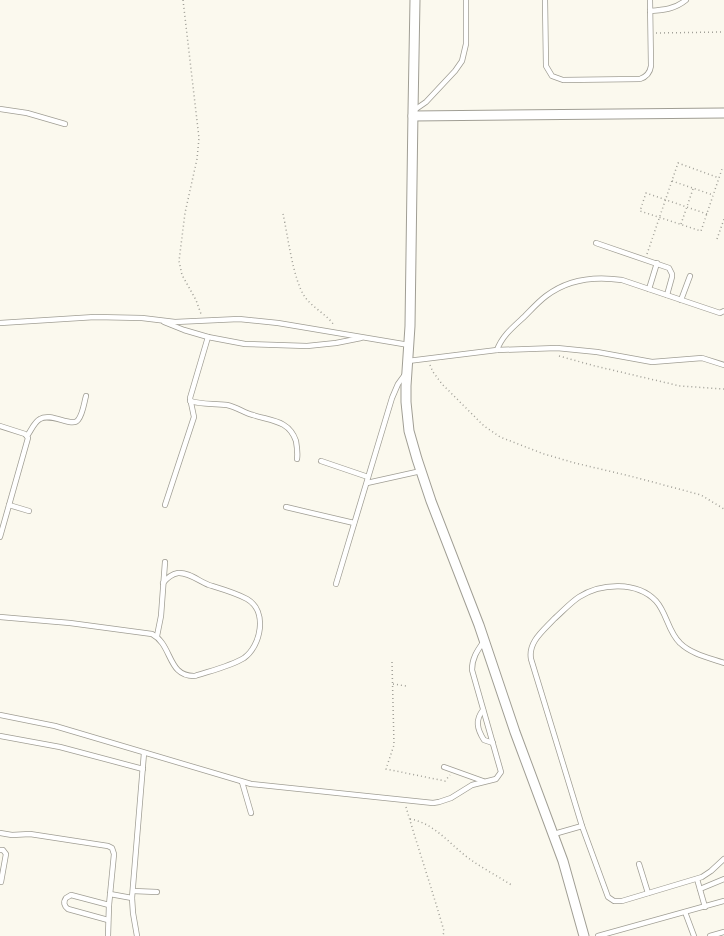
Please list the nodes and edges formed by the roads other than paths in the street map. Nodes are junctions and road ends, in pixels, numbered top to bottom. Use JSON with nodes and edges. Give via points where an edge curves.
{"nodes":[{"id":1,"x":415,"y":0,"type":"edge"},
{"id":2,"x":466,"y":0,"type":"edge"},
{"id":3,"x":545,"y":0,"type":"edge"},
{"id":4,"x":650,"y":0,"type":"edge"},
{"id":5,"x":686,"y":0,"type":"edge"},
{"id":6,"x":650,"y":10,"type":"junction"},
{"id":7,"x":0,"y":109,"type":"edge"},
{"id":8,"x":724,"y":113,"type":"edge"},
{"id":9,"x":412,"y":114,"type":"junction"},
{"id":10,"x":65,"y":124,"type":"dead end"},
{"id":11,"x":596,"y":243,"type":"dead end"},
{"id":12,"x":657,"y":263,"type":"junction"},
{"id":13,"x":690,"y":276,"type":"dead end"},
{"id":14,"x":649,"y":289,"type":"junction"},
{"id":15,"x":667,"y":295,"type":"junction"},
{"id":16,"x":681,"y":300,"type":"junction"},
{"id":17,"x":724,"y":311,"type":"edge"},
{"id":18,"x":161,"y":321,"type":"junction"},
{"id":19,"x":0,"y":323,"type":"edge"},
{"id":20,"x":208,"y":337,"type":"junction"},
{"id":21,"x":363,"y":337,"type":"junction"},
{"id":22,"x":409,"y":345,"type":"junction"},
{"id":23,"x":497,"y":350,"type":"junction"},
{"id":24,"x":408,"y":361,"type":"junction"},
{"id":25,"x":724,"y":365,"type":"edge"},
{"id":26,"x":407,"y":371,"type":"junction"},
{"id":27,"x":86,"y":396,"type":"dead end"},
{"id":28,"x":190,"y":401,"type":"junction"},
{"id":29,"x":0,"y":426,"type":"edge"},
{"id":30,"x":27,"y":436,"type":"junction"},
{"id":31,"x":297,"y":459,"type":"dead end"},
{"id":32,"x":321,"y":461,"type":"dead end"},
{"id":33,"x":421,"y":471,"type":"junction"},
{"id":34,"x":368,"y":477,"type":"junction"},
{"id":35,"x":367,"y":483,"type":"junction"},
{"id":36,"x":9,"y":505,"type":"junction"},
{"id":37,"x":165,"y":505,"type":"dead end"},
{"id":38,"x":286,"y":507,"type":"dead end"},
{"id":39,"x":29,"y":511,"type":"dead end"},
{"id":40,"x":354,"y":523,"type":"junction"},
{"id":41,"x":0,"y":537,"type":"edge"},
{"id":42,"x":165,"y":562,"type":"dead end"},
{"id":43,"x":163,"y":582,"type":"junction"},
{"id":44,"x":336,"y":584,"type":"dead end"},
{"id":45,"x":0,"y":617,"type":"edge"},
{"id":46,"x":157,"y":636,"type":"junction"},
{"id":47,"x":484,"y":641,"type":"junction"},
{"id":48,"x":724,"y":663,"type":"edge"},
{"id":49,"x":484,"y":710,"type":"junction"},
{"id":50,"x":0,"y":715,"type":"edge"},
{"id":51,"x":0,"y":736,"type":"edge"},
{"id":52,"x":493,"y":743,"type":"junction"},
{"id":53,"x":144,"y":753,"type":"junction"},
{"id":54,"x":444,"y":767,"type":"dead end"},
{"id":55,"x":143,"y":769,"type":"junction"},
{"id":56,"x":484,"y":781,"type":"junction"},
{"id":57,"x":242,"y":782,"type":"junction"},
{"id":58,"x":251,"y":813,"type":"dead end"},
{"id":59,"x":582,"y":826,"type":"junction"},
{"id":60,"x":0,"y":833,"type":"edge"},
{"id":61,"x":554,"y":834,"type":"junction"},
{"id":62,"x":0,"y":850,"type":"edge"},
{"id":63,"x":724,"y":859,"type":"edge"},
{"id":64,"x":639,"y":864,"type":"dead end"},
{"id":65,"x":697,"y":879,"type":"junction"},
{"id":66,"x":724,"y":879,"type":"edge"},
{"id":67,"x":1,"y":882,"type":"dead end"},
{"id":68,"x":700,"y":889,"type":"junction"},
{"id":69,"x":133,"y":891,"type":"junction"},
{"id":70,"x":157,"y":892,"type":"dead end"},
{"id":71,"x":648,"y":893,"type":"junction"},
{"id":72,"x":110,"y":894,"type":"junction"},
{"id":73,"x":132,"y":898,"type":"junction"},
{"id":74,"x":724,"y":901,"type":"edge"},
{"id":75,"x":109,"y":905,"type":"junction"},
{"id":76,"x":705,"y":907,"type":"junction"},
{"id":77,"x":685,"y":912,"type":"junction"},
{"id":78,"x":108,"y":920,"type":"junction"},
{"id":79,"x":724,"y":932,"type":"edge"},
{"id":80,"x":108,"y":936,"type":"edge"},
{"id":81,"x":138,"y":936,"type":"edge"},
{"id":82,"x":584,"y":936,"type":"edge"},
{"id":83,"x":598,"y":936,"type":"edge"},
{"id":84,"x":694,"y":936,"type":"edge"},
{"id":85,"x":710,"y":936,"type":"edge"}],
"edges":[{"from":1,"to":9,"type":"street"},
{"from":2,"to":9,"type":"lane","via":[[466,44],[462,61]]},
{"from":3,"to":6,"type":"lane","via":[[546,66],[549,73],[559,79],[643,78],[651,69]]},
{"from":4,"to":6,"type":"lane"},
{"from":5,"to":6,"type":"lane","via":[[666,10]]},
{"from":7,"to":10,"type":"lane","via":[[27,113]]},
{"from":8,"to":9,"type":"street"},
{"from":9,"to":22,"type":"street"},
{"from":11,"to":12,"type":"lane"},
{"from":12,"to":14,"type":"lane"},
{"from":12,"to":15,"type":"lane","via":[[669,268],[672,274]]},
{"from":13,"to":16,"type":"lane"},
{"from":14,"to":15,"type":"lane"},
{"from":14,"to":23,"type":"lane","via":[[608,278],[569,283],[546,296],[505,335]]},
{"from":15,"to":16,"type":"lane"},
{"from":16,"to":17,"type":"lane","via":[[720,313]]},
{"from":18,"to":19,"type":"lane","via":[[95,317]]},
{"from":18,"to":20,"type":"lane"},
{"from":18,"to":21,"type":"lane","via":[[259,321]]},
{"from":20,"to":21,"type":"lane","via":[[245,344],[302,346]]},
{"from":20,"to":28,"type":"lane"},
{"from":21,"to":22,"type":"lane"},
{"from":22,"to":24,"type":"street"},
{"from":23,"to":24,"type":"lane"},
{"from":23,"to":25,"type":"lane","via":[[578,349],[652,362],[702,358]]},
{"from":24,"to":26,"type":"street"},
{"from":26,"to":33,"type":"street","via":[[407,416]]},
{"from":26,"to":34,"type":"lane","via":[[394,391]]},
{"from":27,"to":30,"type":"lane","via":[[77,421],[72,423],[43,417],[37,421]]},
{"from":28,"to":31,"type":"lane","via":[[231,406],[285,425],[294,434],[298,450]]},
{"from":28,"to":37,"type":"lane","via":[[194,417]]},
{"from":29,"to":30,"type":"lane"},
{"from":30,"to":36,"type":"lane"},
{"from":32,"to":34,"type":"lane"},
{"from":33,"to":35,"type":"lane"},
{"from":33,"to":47,"type":"street"},
{"from":34,"to":35,"type":"lane"},
{"from":35,"to":40,"type":"lane"},
{"from":36,"to":39,"type":"lane"},
{"from":36,"to":41,"type":"lane"},
{"from":38,"to":40,"type":"lane"},
{"from":40,"to":44,"type":"lane"},
{"from":42,"to":43,"type":"lane"},
{"from":43,"to":46,"type":"lane"},
{"from":43,"to":46,"type":"lane","via":[[174,574],[183,574],[248,600],[258,615],[259,631],[256,644],[244,658],[195,676],[177,670],[164,643]]},
{"from":45,"to":46,"type":"lane","via":[[70,623]]},
{"from":47,"to":49,"type":"lane","via":[[475,654],[472,665]]},
{"from":47,"to":61,"type":"street"},
{"from":48,"to":59,"type":"lane","via":[[683,646],[672,634],[656,601],[642,592],[627,587],[606,587],[584,594],[535,639],[530,651],[530,660]]},
{"from":49,"to":52,"type":"lane"},
{"from":49,"to":52,"type":"lane","via":[[479,716],[478,723],[484,740]]},
{"from":50,"to":53,"type":"lane","via":[[55,726]]},
{"from":51,"to":55,"type":"lane","via":[[67,749]]},
{"from":52,"to":56,"type":"lane","via":[[502,772],[496,778]]},
{"from":53,"to":55,"type":"lane"},
{"from":53,"to":57,"type":"lane"},
{"from":54,"to":56,"type":"lane"},
{"from":55,"to":69,"type":"lane"},
{"from":56,"to":57,"type":"lane","via":[[472,785],[452,798],[433,803]]},
{"from":57,"to":58,"type":"lane"},
{"from":59,"to":61,"type":"lane"},
{"from":59,"to":71,"type":"lane","via":[[608,897],[618,902]]},
{"from":60,"to":72,"type":"lane","via":[[30,834],[110,846],[114,852]]},
{"from":61,"to":82,"type":"street"},
{"from":62,"to":67,"type":"lane","via":[[6,854]]},
{"from":63,"to":65,"type":"lane","via":[[711,872]]},
{"from":64,"to":71,"type":"lane"},
{"from":65,"to":68,"type":"lane"},
{"from":65,"to":71,"type":"lane"},
{"from":66,"to":68,"type":"lane"},
{"from":68,"to":76,"type":"lane"},
{"from":69,"to":70,"type":"lane"},
{"from":69,"to":73,"type":"lane"},
{"from":72,"to":73,"type":"lane"},
{"from":72,"to":75,"type":"lane"},
{"from":73,"to":81,"type":"lane"},
{"from":74,"to":76,"type":"lane"},
{"from":75,"to":78,"type":"lane"},
{"from":75,"to":78,"type":"lane","via":[[71,895],[64,903],[68,909]]},
{"from":76,"to":77,"type":"lane"},
{"from":77,"to":83,"type":"lane"},
{"from":77,"to":84,"type":"lane"},
{"from":78,"to":80,"type":"lane"},
{"from":79,"to":85,"type":"lane"}]}
